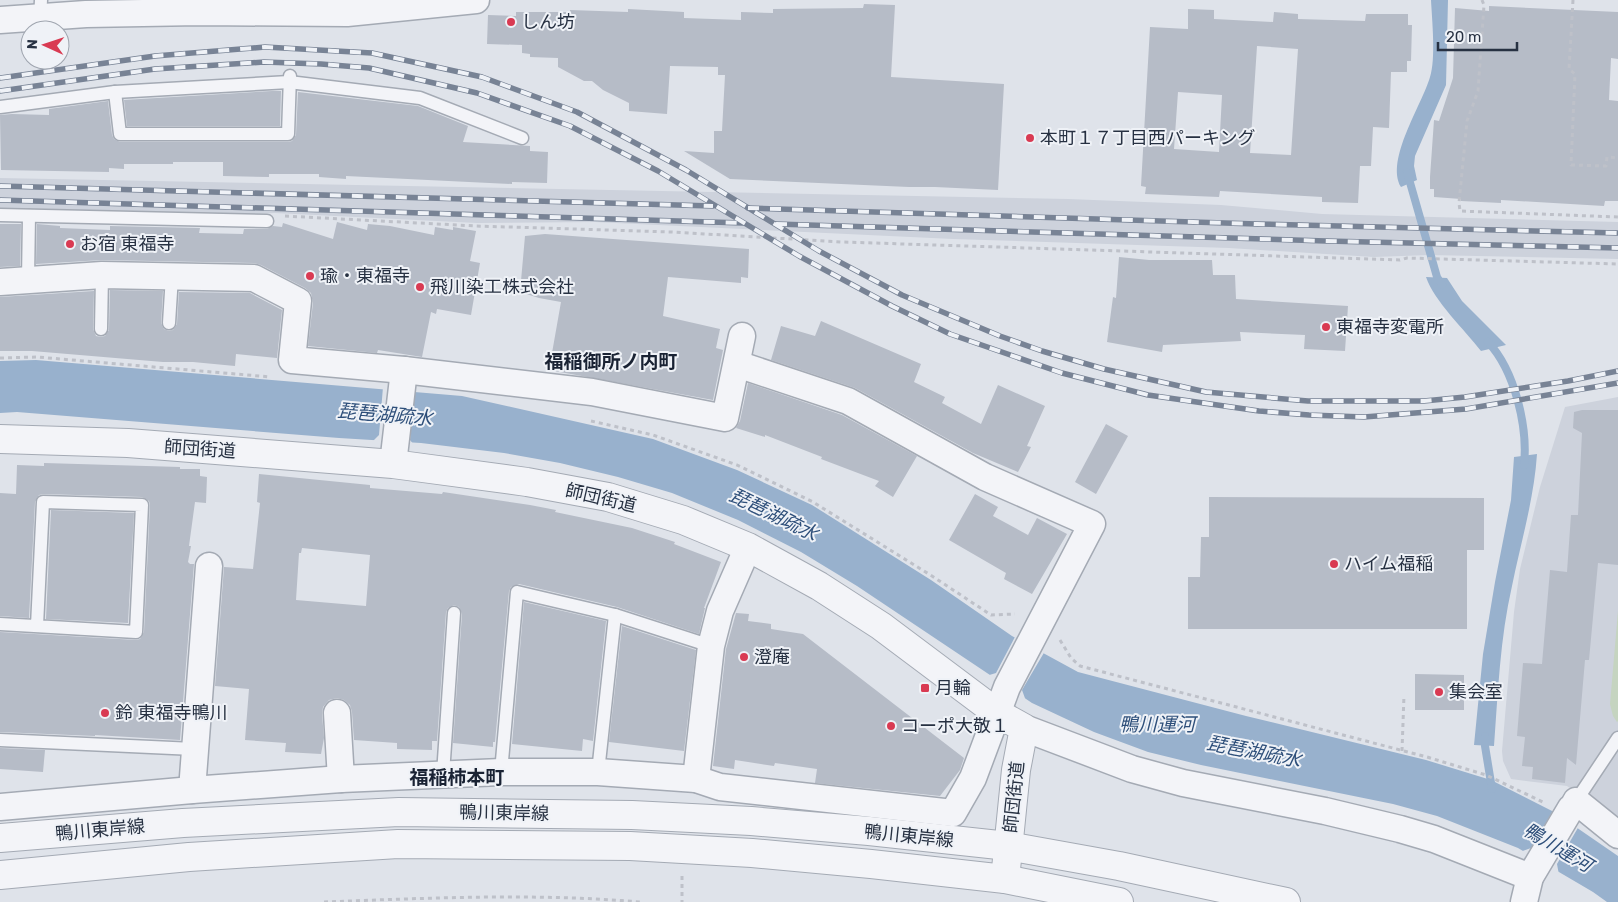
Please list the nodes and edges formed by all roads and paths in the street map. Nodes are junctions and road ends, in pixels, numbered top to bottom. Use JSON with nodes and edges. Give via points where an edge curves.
{"nodes":[{"id":1,"x":476,"y":0,"type":"edge"},
{"id":2,"x":1482,"y":0,"type":"edge"},
{"id":3,"x":1573,"y":0,"type":"edge"},
{"id":4,"x":86,"y":7,"type":"edge"},
{"id":5,"x":41,"y":9,"type":"edge"},
{"id":6,"x":0,"y":20,"type":"edge"},
{"id":7,"x":290,"y":79,"type":"junction"},
{"id":8,"x":115,"y":92,"type":"junction"},
{"id":9,"x":0,"y":107,"type":"edge"},
{"id":10,"x":522,"y":138,"type":"dead end"},
{"id":11,"x":1618,"y":158,"type":"edge"},
{"id":12,"x":0,"y":215,"type":"edge"},
{"id":13,"x":29,"y":216,"type":"junction"},
{"id":14,"x":1618,"y":218,"type":"edge"},
{"id":15,"x":267,"y":221,"type":"joint"},
{"id":16,"x":1618,"y":264,"type":"edge"},
{"id":17,"x":102,"y":275,"type":"junction"},
{"id":18,"x":172,"y":276,"type":"junction"},
{"id":19,"x":28,"y":279,"type":"junction"},
{"id":20,"x":0,"y":282,"type":"edge"},
{"id":21,"x":169,"y":323,"type":"dead end"},
{"id":22,"x":101,"y":328,"type":"dead end"},
{"id":23,"x":742,"y":336,"type":"dead end"},
{"id":24,"x":0,"y":358,"type":"edge"},
{"id":25,"x":737,"y":364,"type":"junction"},
{"id":26,"x":403,"y":375,"type":"junction"},
{"id":27,"x":272,"y":377,"type":"dead end"},
{"id":28,"x":587,"y":420,"type":"dead end"},
{"id":29,"x":0,"y":439,"type":"edge"},
{"id":30,"x":393,"y":458,"type":"junction"},
{"id":31,"x":748,"y":547,"type":"junction"},
{"id":32,"x":209,"y":566,"type":"dead end"},
{"id":33,"x":454,"y":613,"type":"dead end"},
{"id":34,"x":615,"y":615,"type":"junction"},
{"id":35,"x":0,"y":624,"type":"edge"},
{"id":36,"x":1040,"y":625,"type":"junction"},
{"id":37,"x":37,"y":626,"type":"junction"},
{"id":38,"x":711,"y":646,"type":"junction"},
{"id":39,"x":1404,"y":695,"type":"dead end"},
{"id":40,"x":997,"y":712,"type":"junction"},
{"id":41,"x":337,"y":713,"type":"dead end"},
{"id":42,"x":1024,"y":728,"type":"junction"},
{"id":43,"x":1618,"y":738,"type":"edge"},
{"id":44,"x":0,"y":740,"type":"edge"},
{"id":45,"x":194,"y":750,"type":"junction"},
{"id":46,"x":1402,"y":751,"type":"junction"},
{"id":47,"x":501,"y":772,"type":"junction"},
{"id":48,"x":598,"y":772,"type":"junction"},
{"id":49,"x":443,"y":774,"type":"junction"},
{"id":50,"x":341,"y":779,"type":"junction"},
{"id":51,"x":696,"y":779,"type":"junction"},
{"id":52,"x":192,"y":790,"type":"junction"},
{"id":53,"x":1566,"y":803,"type":"junction"},
{"id":54,"x":0,"y":807,"type":"edge"},
{"id":55,"x":1618,"y":835,"type":"edge"},
{"id":56,"x":0,"y":838,"type":"edge"},
{"id":57,"x":1008,"y":846,"type":"junction"},
{"id":58,"x":682,"y":870,"type":"dead end"},
{"id":59,"x":1533,"y":872,"type":"junction"},
{"id":60,"x":0,"y":875,"type":"edge"},
{"id":61,"x":1005,"y":879,"type":"junction"},
{"id":62,"x":416,"y":900,"type":"edge"},
{"id":63,"x":324,"y":902,"type":"edge"},
{"id":64,"x":640,"y":902,"type":"edge"},
{"id":65,"x":682,"y":902,"type":"edge"},
{"id":66,"x":1119,"y":902,"type":"edge"},
{"id":67,"x":1286,"y":902,"type":"edge"},
{"id":68,"x":1524,"y":902,"type":"edge"}],
"edges":[{"from":1,"to":4,"type":"street","via":[[293,20]]},
{"from":2,"to":14,"type":"path","via":[[1478,91],[1467,121],[1460,211]]},
{"from":3,"to":11,"type":"path","via":[[1569,69],[1575,74],[1571,165],[1606,166],[1607,157]]},
{"from":4,"to":5,"type":"street"},
{"from":5,"to":6,"type":"street"},
{"from":7,"to":8,"type":"lane"},
{"from":7,"to":8,"type":"lane","via":[[288,134],[120,134]]},
{"from":7,"to":10,"type":"lane","via":[[420,98]]},
{"from":8,"to":9,"type":"lane"},
{"from":12,"to":13,"type":"lane"},
{"from":13,"to":15,"type":"lane"},
{"from":13,"to":19,"type":"lane"},
{"from":15,"to":16,"type":"path","via":[[282,216],[862,243]]},
{"from":17,"to":18,"type":"street"},
{"from":17,"to":19,"type":"street"},
{"from":17,"to":22,"type":"lane"},
{"from":18,"to":21,"type":"lane"},
{"from":18,"to":26,"type":"street","via":[[254,278],[298,301],[292,360]]},
{"from":19,"to":20,"type":"street"},
{"from":23,"to":25,"type":"street"},
{"from":24,"to":27,"type":"path","via":[[37,358]]},
{"from":25,"to":26,"type":"street","via":[[725,418],[592,392]]},
{"from":25,"to":36,"type":"street","via":[[848,401],[984,477],[1092,524]]},
{"from":26,"to":30,"type":"street"},
{"from":28,"to":36,"type":"path","via":[[653,435],[737,465],[813,502],[991,615],[1029,614]]},
{"from":29,"to":30,"type":"street","name":"師団街道"},
{"from":30,"to":31,"type":"street","name":"師団街道","via":[[608,496],[683,520]]},
{"from":31,"to":38,"type":"street","via":[[720,611]]},
{"from":31,"to":40,"type":"street","name":"師団街道","via":[[819,586],[881,626]]},
{"from":32,"to":45,"type":"street"},
{"from":33,"to":49,"type":"lane"},
{"from":34,"to":38,"type":"lane"},
{"from":34,"to":47,"type":"lane","via":[[517,592]]},
{"from":34,"to":48,"type":"lane"},
{"from":35,"to":37,"type":"lane"},
{"from":36,"to":40,"type":"street"},
{"from":36,"to":46,"type":"path","via":[[1057,635],[1080,666]]},
{"from":37,"to":37,"type":"lane","via":[[136,632],[142,505],[43,502]]},
{"from":38,"to":51,"type":"street"},
{"from":39,"to":46,"type":"path"},
{"from":40,"to":42,"type":"street","name":"師団街道"},
{"from":40,"to":51,"type":"street","via":[[973,778],[952,813],[720,787]]},
{"from":41,"to":50,"type":"street"},
{"from":42,"to":57,"type":"street","name":"師団街道"},
{"from":42,"to":59,"type":"street","via":[[1132,769],[1183,783],[1400,829]]},
{"from":43,"to":53,"type":"lane"},
{"from":44,"to":45,"type":"lane"},
{"from":45,"to":52,"type":"street"},
{"from":46,"to":53,"type":"path","via":[[1486,775],[1544,803]]},
{"from":47,"to":48,"type":"street"},
{"from":47,"to":49,"type":"street"},
{"from":48,"to":51,"type":"street"},
{"from":49,"to":50,"type":"street"},
{"from":50,"to":52,"type":"street"},
{"from":52,"to":54,"type":"street"},
{"from":53,"to":55,"type":"street"},
{"from":53,"to":59,"type":"street"},
{"from":56,"to":57,"type":"street","name":"鴨川東岸線","via":[[183,823],[399,812],[632,815],[752,821]]},
{"from":57,"to":61,"type":"street","name":"師団街道"},
{"from":57,"to":67,"type":"street","name":"師団街道"},
{"from":58,"to":65,"type":"path"},
{"from":59,"to":68,"type":"street"},
{"from":60,"to":61,"type":"street","name":"鴨川東岸線","via":[[297,849],[398,844],[506,844],[630,846],[752,853]]},
{"from":61,"to":66,"type":"street"},
{"from":62,"to":63,"type":"path"},
{"from":62,"to":64,"type":"path","via":[[589,898]]}]}
